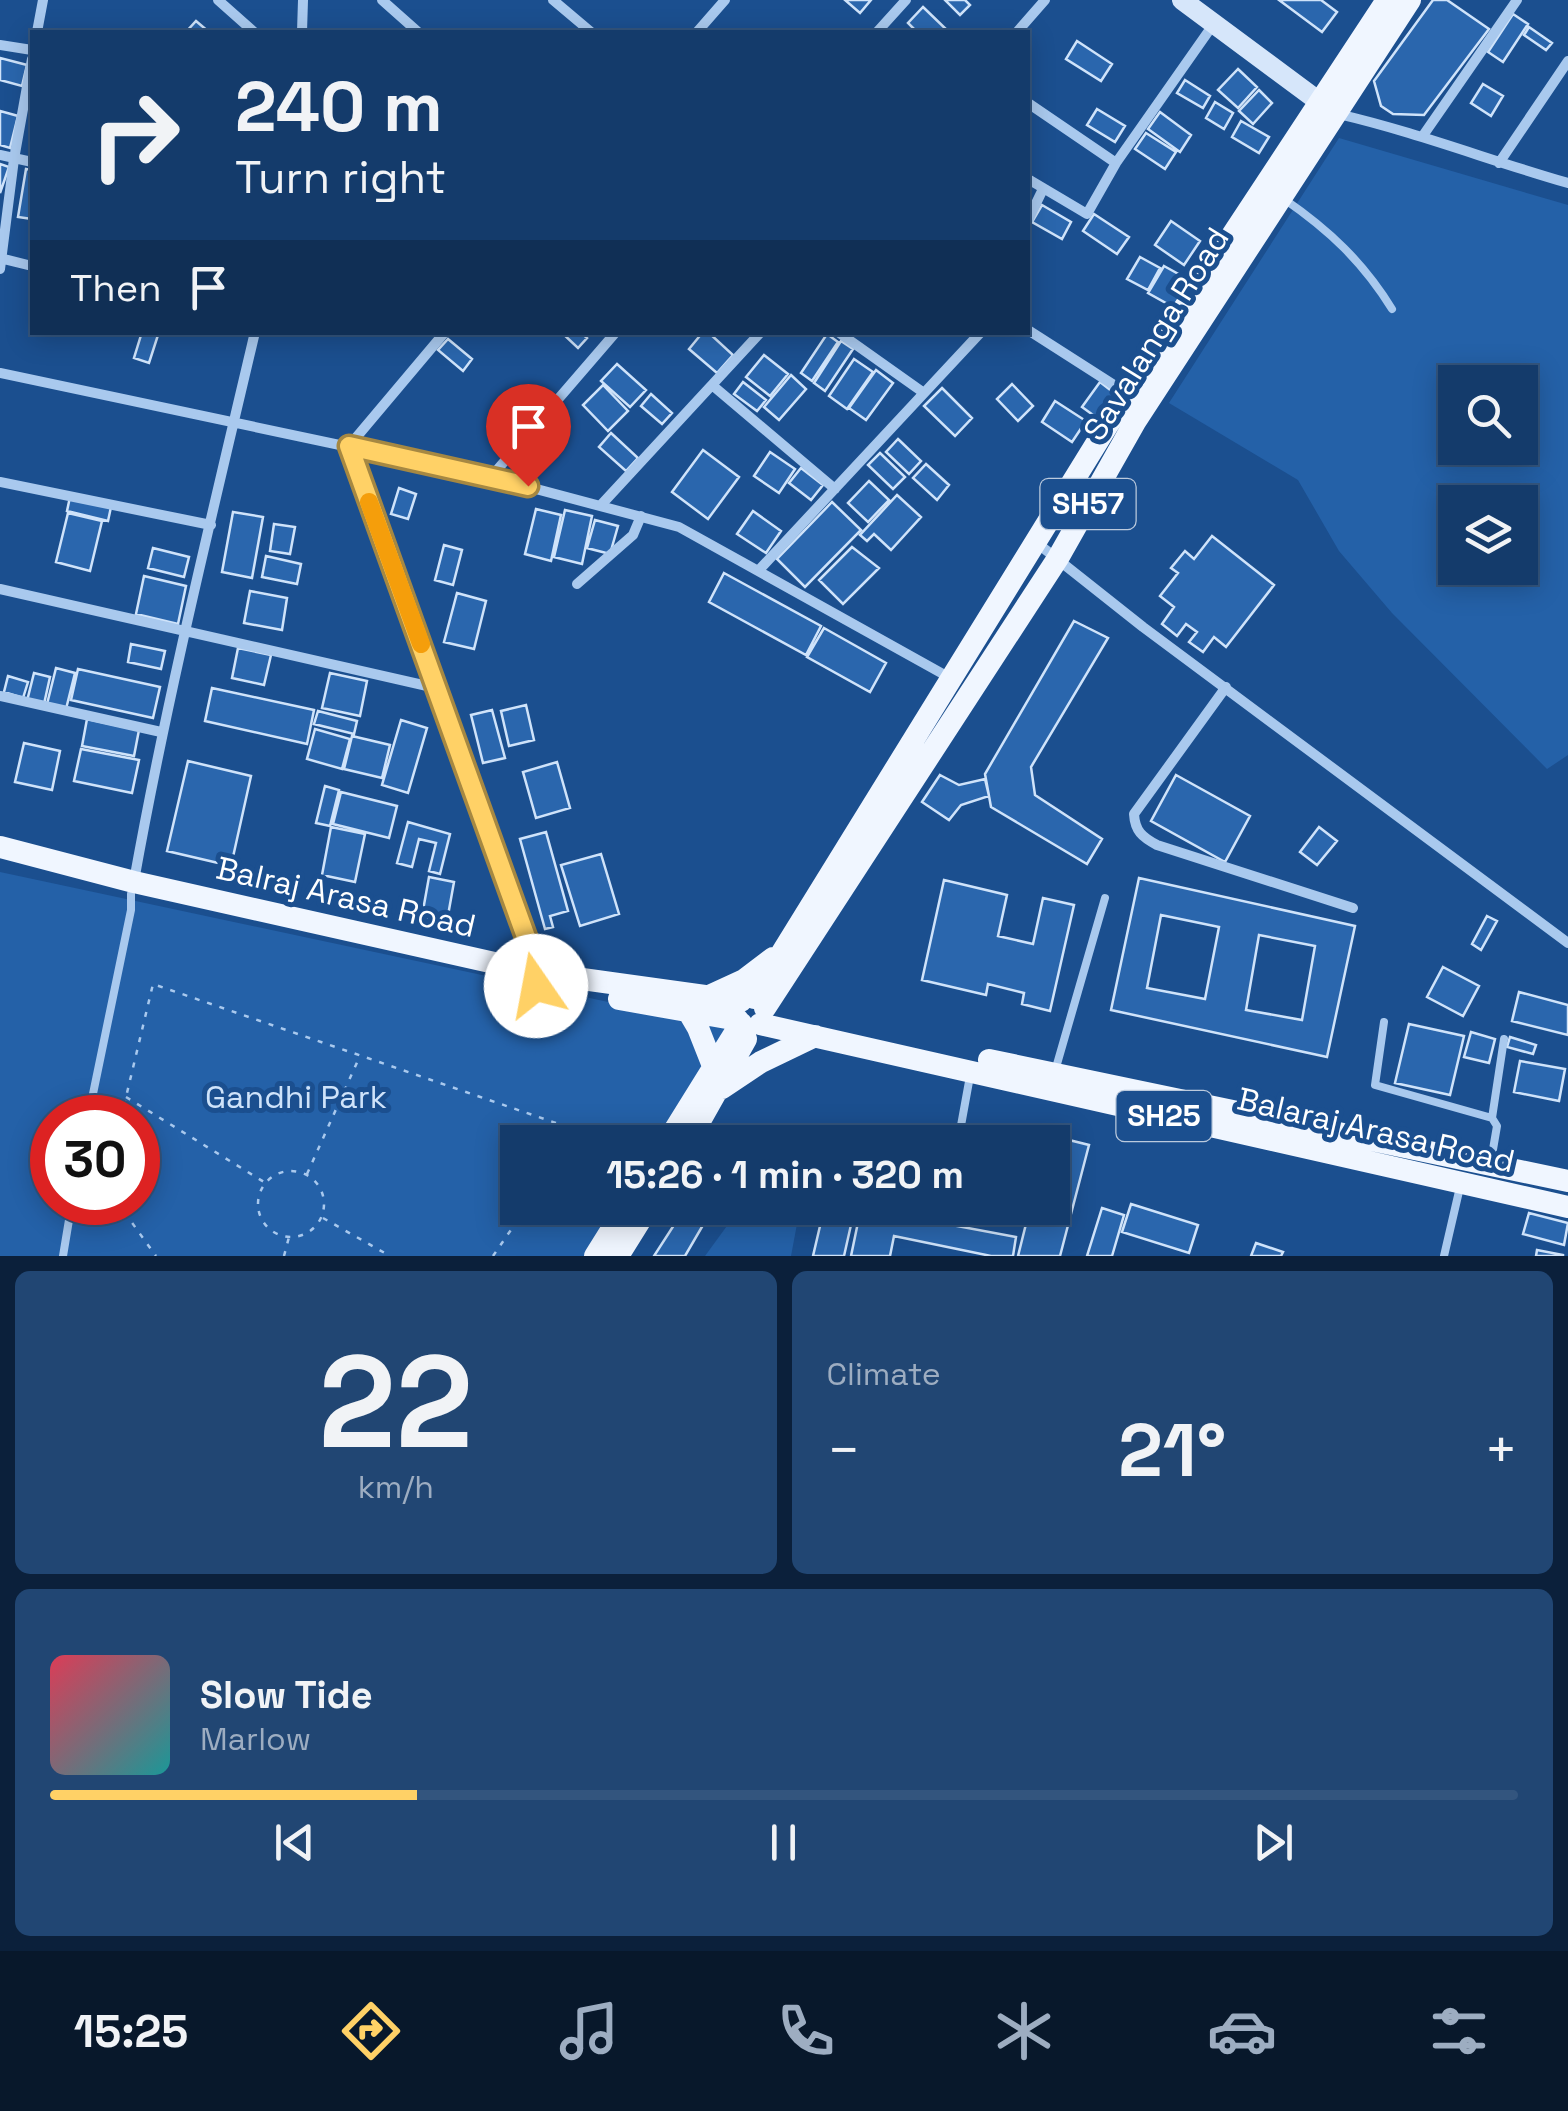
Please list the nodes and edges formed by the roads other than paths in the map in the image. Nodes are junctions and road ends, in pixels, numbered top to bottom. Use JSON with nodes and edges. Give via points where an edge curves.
{"nodes":[{"id":1,"x":43,"y":0,"type":"edge"},
{"id":2,"x":218,"y":0,"type":"edge"},
{"id":3,"x":302,"y":0,"type":"edge"},
{"id":4,"x":382,"y":0,"type":"edge"},
{"id":5,"x":553,"y":0,"type":"edge"},
{"id":6,"x":724,"y":0,"type":"edge"},
{"id":7,"x":906,"y":0,"type":"edge"},
{"id":8,"x":1045,"y":0,"type":"edge"},
{"id":9,"x":1182,"y":0,"type":"edge"},
{"id":10,"x":1410,"y":0,"type":"edge"},
{"id":11,"x":1518,"y":0,"type":"edge"},
{"id":12,"x":1376,"y":4,"type":"edge"},
{"id":13,"x":1216,"y":22,"type":"junction"},
{"id":14,"x":37,"y":30,"type":"edge"},
{"id":15,"x":252,"y":30,"type":"edge"},
{"id":16,"x":302,"y":30,"type":"edge"},
{"id":17,"x":416,"y":30,"type":"edge"},
{"id":18,"x":589,"y":30,"type":"edge"},
{"id":19,"x":699,"y":30,"type":"edge"},
{"id":20,"x":879,"y":30,"type":"edge"},
{"id":21,"x":1018,"y":30,"type":"edge"},
{"id":22,"x":0,"y":45,"type":"edge"},
{"id":23,"x":30,"y":50,"type":"edge"},
{"id":24,"x":1568,"y":61,"type":"edge"},
{"id":25,"x":30,"y":70,"type":"edge"},
{"id":26,"x":1564,"y":74,"type":"edge"},
{"id":27,"x":1030,"y":104,"type":"edge"},
{"id":28,"x":1328,"y":107,"type":"junction"},
{"id":29,"x":1422,"y":137,"type":"junction"},
{"id":30,"x":0,"y":156,"type":"edge"},
{"id":31,"x":14,"y":159,"type":"junction"},
{"id":32,"x":30,"y":162,"type":"edge"},
{"id":33,"x":1116,"y":163,"type":"junction"},
{"id":34,"x":1499,"y":163,"type":"junction"},
{"id":35,"x":1030,"y":180,"type":"edge"},
{"id":36,"x":1568,"y":183,"type":"edge"},
{"id":37,"x":1043,"y":189,"type":"junction"},
{"id":38,"x":1273,"y":191,"type":"junction"},
{"id":39,"x":1030,"y":216,"type":"edge"},
{"id":40,"x":1,"y":262,"type":"edge"},
{"id":41,"x":30,"y":266,"type":"edge"},
{"id":42,"x":1392,"y":309,"type":"dead end"},
{"id":43,"x":1030,"y":331,"type":"edge"},
{"id":44,"x":254,"y":335,"type":"edge"},
{"id":45,"x":442,"y":335,"type":"edge"},
{"id":46,"x":613,"y":335,"type":"edge"},
{"id":47,"x":758,"y":335,"type":"edge"},
{"id":48,"x":842,"y":335,"type":"edge"},
{"id":49,"x":978,"y":335,"type":"edge"},
{"id":50,"x":0,"y":372,"type":"edge"},
{"id":51,"x":712,"y":385,"type":"junction"},
{"id":52,"x":924,"y":393,"type":"junction"},
{"id":53,"x":1128,"y":394,"type":"junction"},
{"id":54,"x":234,"y":424,"type":"junction"},
{"id":55,"x":349,"y":446,"type":"junction"},
{"id":56,"x":492,"y":477,"type":"junction"},
{"id":57,"x":0,"y":482,"type":"edge"},
{"id":58,"x":834,"y":489,"type":"junction"},
{"id":59,"x":601,"y":504,"type":"junction"},
{"id":60,"x":641,"y":516,"type":"junction"},
{"id":61,"x":211,"y":525,"type":"junction"},
{"id":62,"x":1037,"y":543,"type":"junction"},
{"id":63,"x":1058,"y":558,"type":"junction"},
{"id":64,"x":759,"y":570,"type":"junction"},
{"id":65,"x":577,"y":584,"type":"dead end"},
{"id":66,"x":0,"y":589,"type":"edge"},
{"id":67,"x":187,"y":632,"type":"junction"},
{"id":68,"x":953,"y":680,"type":"junction"},
{"id":69,"x":1226,"y":687,"type":"junction"},
{"id":70,"x":436,"y":688,"type":"junction"},
{"id":71,"x":0,"y":696,"type":"edge"},
{"id":72,"x":161,"y":732,"type":"junction"},
{"id":73,"x":0,"y":847,"type":"edge"},
{"id":74,"x":0,"y":860,"type":"edge"},
{"id":75,"x":132,"y":888,"type":"junction"},
{"id":76,"x":1105,"y":898,"type":"dead end"},
{"id":77,"x":1353,"y":908,"type":"dead end"},
{"id":78,"x":1568,"y":943,"type":"edge"},
{"id":79,"x":786,"y":947,"type":"junction"},
{"id":80,"x":538,"y":979,"type":"junction"},
{"id":81,"x":707,"y":997,"type":"junction"},
{"id":82,"x":688,"y":1011,"type":"junction"},
{"id":83,"x":752,"y":1014,"type":"junction"},
{"id":84,"x":1384,"y":1022,"type":"dead end"},
{"id":85,"x":815,"y":1036,"type":"junction"},
{"id":86,"x":1504,"y":1040,"type":"dead end"},
{"id":87,"x":713,"y":1066,"type":"junction"},
{"id":88,"x":971,"y":1072,"type":"junction"},
{"id":89,"x":1054,"y":1074,"type":"junction"},
{"id":90,"x":718,"y":1091,"type":"junction"},
{"id":91,"x":93,"y":1095,"type":"edge"},
{"id":92,"x":1492,"y":1118,"type":"junction"},
{"id":93,"x":677,"y":1125,"type":"edge"},
{"id":94,"x":698,"y":1125,"type":"edge"},
{"id":95,"x":961,"y":1125,"type":"edge"},
{"id":96,"x":1491,"y":1166,"type":"junction"},
{"id":97,"x":1568,"y":1181,"type":"edge"},
{"id":98,"x":1461,"y":1183,"type":"junction"},
{"id":99,"x":1568,"y":1206,"type":"edge"},
{"id":100,"x":69,"y":1225,"type":"edge"},
{"id":101,"x":614,"y":1225,"type":"edge"},
{"id":102,"x":637,"y":1225,"type":"edge"},
{"id":103,"x":64,"y":1256,"type":"edge"},
{"id":104,"x":595,"y":1256,"type":"edge"},
{"id":105,"x":618,"y":1256,"type":"edge"},
{"id":106,"x":1444,"y":1256,"type":"edge"}],
"edges":[{"from":1,"to":14,"type":"street"},
{"from":2,"to":15,"type":"street"},
{"from":3,"to":16,"type":"street"},
{"from":4,"to":17,"type":"street"},
{"from":5,"to":18,"type":"street"},
{"from":6,"to":19,"type":"street"},
{"from":7,"to":20,"type":"street"},
{"from":8,"to":21,"type":"street"},
{"from":9,"to":13,"type":"main road"},
{"from":10,"to":28,"type":"main road","name":"Savalanga Road","number":"SH57"},
{"from":11,"to":29,"type":"street"},
{"from":12,"to":28,"type":"main road","name":"Savalanga Road","number":"SH57"},
{"from":13,"to":28,"type":"main road"},
{"from":13,"to":33,"type":"street"},
{"from":22,"to":23,"type":"street"},
{"from":24,"to":26,"type":"street"},
{"from":25,"to":31,"type":"street"},
{"from":26,"to":34,"type":"street"},
{"from":27,"to":33,"type":"street"},
{"from":28,"to":29,"type":"street"},
{"from":28,"to":38,"type":"main road","name":"Savalanga Road","number":"SH57"},
{"from":29,"to":34,"type":"street"},
{"from":30,"to":31,"type":"street"},
{"from":31,"to":32,"type":"street"},
{"from":31,"to":40,"type":"street"},
{"from":33,"to":37,"type":"street","via":[[1087,214]]},
{"from":34,"to":36,"type":"street"},
{"from":35,"to":37,"type":"street"},
{"from":37,"to":39,"type":"street"},
{"from":38,"to":42,"type":"lane","via":[[1356,258]]},
{"from":38,"to":53,"type":"main road","name":"Savalanga Road","number":"SH57"},
{"from":38,"to":63,"type":"main road","name":"Savalanga Road","number":"SH57"},
{"from":40,"to":41,"type":"street"},
{"from":43,"to":53,"type":"street"},
{"from":44,"to":54,"type":"street"},
{"from":45,"to":55,"type":"street"},
{"from":46,"to":56,"type":"street"},
{"from":47,"to":51,"type":"street"},
{"from":48,"to":52,"type":"street"},
{"from":49,"to":52,"type":"street"},
{"from":50,"to":54,"type":"street"},
{"from":51,"to":58,"type":"street"},
{"from":51,"to":59,"type":"street"},
{"from":52,"to":58,"type":"street"},
{"from":53,"to":62,"type":"main road","name":"Savalanga Road","number":"SH57"},
{"from":54,"to":55,"type":"street"},
{"from":54,"to":61,"type":"street"},
{"from":55,"to":56,"type":"street"},
{"from":55,"to":70,"type":"street"},
{"from":56,"to":59,"type":"street"},
{"from":57,"to":61,"type":"street"},
{"from":58,"to":64,"type":"street"},
{"from":59,"to":60,"type":"street"},
{"from":60,"to":64,"type":"street","via":[[680,527]]},
{"from":60,"to":65,"type":"street","via":[[633,535]]},
{"from":61,"to":67,"type":"street"},
{"from":62,"to":63,"type":"street"},
{"from":62,"to":68,"type":"main road","name":"Savalanga Road","number":"SH57"},
{"from":63,"to":69,"type":"street"},
{"from":63,"to":83,"type":"main road","name":"Savalanga Road","number":"SH57"},
{"from":64,"to":68,"type":"street"},
{"from":66,"to":67,"type":"street"},
{"from":67,"to":70,"type":"street"},
{"from":67,"to":72,"type":"street"},
{"from":68,"to":79,"type":"main road","name":"Savalanga Road","number":"SH57"},
{"from":69,"to":77,"type":"street","via":[[1134,814],[1135,826],[1156,845]]},
{"from":69,"to":78,"type":"street"},
{"from":70,"to":80,"type":"street"},
{"from":71,"to":72,"type":"street"},
{"from":72,"to":75,"type":"street"},
{"from":73,"to":75,"type":"main road","name":"Balraj Arasa Road"},
{"from":74,"to":75,"type":"main road"},
{"from":75,"to":80,"type":"main road","name":"Balraj Arasa Road"},
{"from":75,"to":91,"type":"lane"},
{"from":76,"to":89,"type":"lane"},
{"from":79,"to":81,"type":"main road","via":[[744,980]]},
{"from":79,"to":83,"type":"main road","name":"Savalanga Road","number":"SH57"},
{"from":80,"to":81,"type":"main road","name":"Balraj Arasa Road"},
{"from":80,"to":82,"type":"main road","name":"Balaraj Arasa Road"},
{"from":81,"to":83,"type":"main road","name":"Balraj Arasa Road"},
{"from":82,"to":83,"type":"main road","name":"Balaraj Arasa Road"},
{"from":82,"to":87,"type":"main road"},
{"from":83,"to":85,"type":"main road","name":"Balaraj Arasa Road","number":"SH25"},
{"from":83,"to":87,"type":"main road","name":"Savalanga Road","number":"SH57"},
{"from":83,"to":89,"type":"main road","name":"Balaraj Arasa Road","number":"SH25"},
{"from":83,"to":90,"type":"main road","name":"Savalanga Road","number":"SH57"},
{"from":84,"to":92,"type":"lane","via":[[1374,1085]]},
{"from":85,"to":88,"type":"main road","name":"Balaraj Arasa Road","number":"SH25"},
{"from":85,"to":90,"type":"main road"},
{"from":86,"to":92,"type":"lane"},
{"from":87,"to":93,"type":"main road","name":"Savalanga Road","number":"SH57"},
{"from":88,"to":95,"type":"lane"},
{"from":88,"to":98,"type":"main road","name":"Balaraj Arasa Road","number":"SH25"},
{"from":89,"to":96,"type":"main road","name":"Balaraj Arasa Road","number":"SH25"},
{"from":90,"to":94,"type":"main road","name":"Savalanga Road","number":"SH57"},
{"from":92,"to":96,"type":"lane","via":[[1497,1126]]},
{"from":96,"to":97,"type":"main road","name":"Balaraj Arasa Road","number":"SH25"},
{"from":98,"to":99,"type":"main road","name":"Balaraj Arasa Road","number":"SH25"},
{"from":98,"to":106,"type":"lane"},
{"from":100,"to":103,"type":"lane"},
{"from":101,"to":104,"type":"main road"},
{"from":102,"to":105,"type":"main road"}]}
